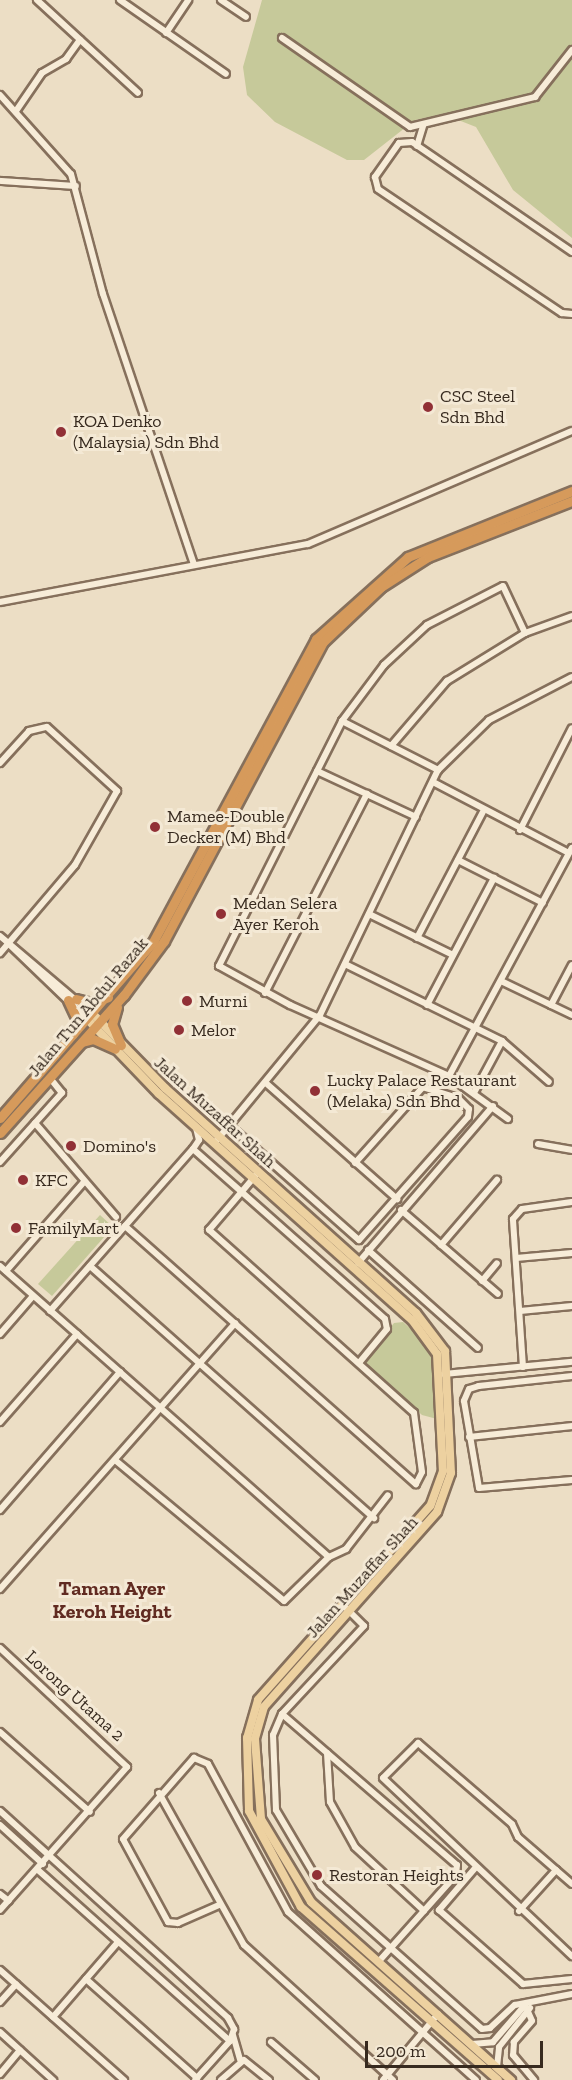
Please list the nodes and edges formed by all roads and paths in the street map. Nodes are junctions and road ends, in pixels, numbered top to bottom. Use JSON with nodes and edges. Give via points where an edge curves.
{"nodes":[{"id":1,"x":37,"y":0,"type":"edge"},
{"id":2,"x":120,"y":0,"type":"edge"},
{"id":3,"x":188,"y":0,"type":"edge"},
{"id":4,"x":221,"y":0,"type":"edge"},
{"id":5,"x":246,"y":17,"type":"dead end"},
{"id":6,"x":166,"y":33,"type":"junction"},
{"id":7,"x":282,"y":38,"type":"dead end"},
{"id":8,"x":80,"y":40,"type":"junction"},
{"id":9,"x":572,"y":50,"type":"edge"},
{"id":10,"x":226,"y":74,"type":"dead end"},
{"id":11,"x":138,"y":93,"type":"dead end"},
{"id":12,"x":0,"y":95,"type":"edge"},
{"id":13,"x":16,"y":111,"type":"junction"},
{"id":14,"x":423,"y":126,"type":"junction"},
{"id":15,"x":415,"y":127,"type":"junction"},
{"id":16,"x":414,"y":144,"type":"junction"},
{"id":17,"x":0,"y":181,"type":"edge"},
{"id":18,"x":76,"y":186,"type":"junction"},
{"id":19,"x":572,"y":252,"type":"edge"},
{"id":20,"x":572,"y":314,"type":"edge"},
{"id":21,"x":572,"y":431,"type":"edge"},
{"id":22,"x":572,"y":491,"type":"edge"},
{"id":23,"x":572,"y":501,"type":"edge"},
{"id":24,"x":194,"y":564,"type":"junction"},
{"id":25,"x":0,"y":602,"type":"edge"},
{"id":26,"x":572,"y":616,"type":"edge"},
{"id":27,"x":525,"y":633,"type":"junction"},
{"id":28,"x":572,"y":677,"type":"edge"},
{"id":29,"x":342,"y":721,"type":"junction"},
{"id":30,"x":572,"y":728,"type":"edge"},
{"id":31,"x":391,"y":746,"type":"junction"},
{"id":32,"x":0,"y":763,"type":"edge"},
{"id":33,"x":438,"y":770,"type":"junction"},
{"id":34,"x":318,"y":771,"type":"junction"},
{"id":35,"x":433,"y":782,"type":"junction"},
{"id":36,"x":368,"y":794,"type":"junction"},
{"id":37,"x":483,"y":812,"type":"junction"},
{"id":38,"x":416,"y":817,"type":"junction"},
{"id":39,"x":520,"y":830,"type":"junction"},
{"id":40,"x":571,"y":851,"type":"edge"},
{"id":41,"x":458,"y":860,"type":"junction"},
{"id":42,"x":494,"y":878,"type":"junction"},
{"id":43,"x":543,"y":903,"type":"junction"},
{"id":44,"x":369,"y":914,"type":"junction"},
{"id":45,"x":0,"y":936,"type":"edge"},
{"id":46,"x":417,"y":938,"type":"junction"},
{"id":47,"x":8,"y":944,"type":"junction"},
{"id":48,"x":0,"y":953,"type":"edge"},
{"id":49,"x":453,"y":955,"type":"junction"},
{"id":50,"x":345,"y":964,"type":"junction"},
{"id":51,"x":572,"y":965,"type":"edge"},
{"id":52,"x":501,"y":981,"type":"junction"},
{"id":53,"x":265,"y":993,"type":"junction"},
{"id":54,"x":112,"y":994,"type":"junction"},
{"id":55,"x":124,"y":995,"type":"junction"},
{"id":56,"x":72,"y":1000,"type":"junction"},
{"id":57,"x":427,"y":1005,"type":"junction"},
{"id":58,"x":550,"y":1005,"type":"junction"},
{"id":59,"x":320,"y":1015,"type":"junction"},
{"id":60,"x":572,"y":1015,"type":"edge"},
{"id":61,"x":94,"y":1021,"type":"junction"},
{"id":62,"x":474,"y":1028,"type":"junction"},
{"id":63,"x":502,"y":1041,"type":"junction"},
{"id":64,"x":80,"y":1043,"type":"junction"},
{"id":65,"x":118,"y":1047,"type":"junction"},
{"id":66,"x":63,"y":1048,"type":"junction"},
{"id":67,"x":449,"y":1076,"type":"junction"},
{"id":68,"x":50,"y":1077,"type":"junction"},
{"id":69,"x":549,"y":1082,"type":"dead end"},
{"id":70,"x":267,"y":1084,"type":"junction"},
{"id":71,"x":476,"y":1091,"type":"junction"},
{"id":72,"x":493,"y":1106,"type":"junction"},
{"id":73,"x":0,"y":1118,"type":"edge"},
{"id":74,"x":508,"y":1119,"type":"dead end"},
{"id":75,"x":35,"y":1123,"type":"junction"},
{"id":76,"x":230,"y":1126,"type":"junction"},
{"id":77,"x":195,"y":1127,"type":"junction"},
{"id":78,"x":0,"y":1133,"type":"edge"},
{"id":79,"x":217,"y":1139,"type":"junction"},
{"id":80,"x":538,"y":1144,"type":"dead end"},
{"id":81,"x":194,"y":1149,"type":"junction"},
{"id":82,"x":572,"y":1150,"type":"edge"},
{"id":83,"x":0,"y":1162,"type":"edge"},
{"id":84,"x":355,"y":1163,"type":"junction"},
{"id":85,"x":255,"y":1176,"type":"junction"},
{"id":86,"x":497,"y":1180,"type":"dead end"},
{"id":87,"x":84,"y":1182,"type":"junction"},
{"id":88,"x":242,"y":1192,"type":"junction"},
{"id":89,"x":397,"y":1199,"type":"junction"},
{"id":90,"x":572,"y":1202,"type":"edge"},
{"id":91,"x":401,"y":1210,"type":"junction"},
{"id":92,"x":116,"y":1217,"type":"dead end"},
{"id":93,"x":125,"y":1226,"type":"junction"},
{"id":94,"x":441,"y":1245,"type":"junction"},
{"id":95,"x":368,"y":1250,"type":"junction"},
{"id":96,"x":572,"y":1253,"type":"edge"},
{"id":97,"x":516,"y":1258,"type":"junction"},
{"id":98,"x":359,"y":1261,"type":"junction"},
{"id":99,"x":497,"y":1263,"type":"dead end"},
{"id":100,"x":90,"y":1266,"type":"junction"},
{"id":101,"x":354,"y":1268,"type":"junction"},
{"id":102,"x":3,"y":1269,"type":"edge"},
{"id":103,"x":482,"y":1281,"type":"junction"},
{"id":104,"x":498,"y":1294,"type":"dead end"},
{"id":105,"x":33,"y":1296,"type":"junction"},
{"id":106,"x":572,"y":1306,"type":"edge"},
{"id":107,"x":50,"y":1311,"type":"junction"},
{"id":108,"x":520,"y":1311,"type":"junction"},
{"id":109,"x":236,"y":1323,"type":"junction"},
{"id":110,"x":0,"y":1334,"type":"edge"},
{"id":111,"x":77,"y":1334,"type":"junction"},
{"id":112,"x":478,"y":1348,"type":"dead end"},
{"id":113,"x":572,"y":1362,"type":"edge"},
{"id":114,"x":200,"y":1363,"type":"junction"},
{"id":115,"x":359,"y":1363,"type":"junction"},
{"id":116,"x":523,"y":1367,"type":"junction"},
{"id":117,"x":506,"y":1368,"type":"junction"},
{"id":118,"x":515,"y":1368,"type":"junction"},
{"id":119,"x":120,"y":1372,"type":"junction"},
{"id":120,"x":445,"y":1374,"type":"junction"},
{"id":121,"x":572,"y":1376,"type":"edge"},
{"id":122,"x":517,"y":1382,"type":"junction"},
{"id":123,"x":508,"y":1383,"type":"junction"},
{"id":124,"x":160,"y":1408,"type":"junction"},
{"id":125,"x":0,"y":1422,"type":"edge"},
{"id":126,"x":572,"y":1426,"type":"edge"},
{"id":127,"x":469,"y":1437,"type":"junction"},
{"id":128,"x":115,"y":1460,"type":"junction"},
{"id":129,"x":572,"y":1480,"type":"edge"},
{"id":130,"x":388,"y":1495,"type":"dead end"},
{"id":131,"x":0,"y":1510,"type":"edge"},
{"id":132,"x":374,"y":1518,"type":"junction"},
{"id":133,"x":329,"y":1557,"type":"junction"},
{"id":134,"x":0,"y":1589,"type":"edge"},
{"id":135,"x":344,"y":1607,"type":"junction"},
{"id":136,"x":351,"y":1613,"type":"junction"},
{"id":137,"x":0,"y":1648,"type":"edge"},
{"id":138,"x":282,"y":1714,"type":"junction"},
{"id":139,"x":0,"y":1732,"type":"edge"},
{"id":140,"x":327,"y":1753,"type":"junction"},
{"id":141,"x":159,"y":1793,"type":"junction"},
{"id":142,"x":0,"y":1811,"type":"edge"},
{"id":143,"x":90,"y":1812,"type":"junction"},
{"id":144,"x":0,"y":1825,"type":"edge"},
{"id":145,"x":51,"y":1855,"type":"junction"},
{"id":146,"x":44,"y":1864,"type":"junction"},
{"id":147,"x":476,"y":1867,"type":"junction"},
{"id":148,"x":38,"y":1870,"type":"junction"},
{"id":149,"x":556,"y":1870,"type":"junction"},
{"id":150,"x":572,"y":1884,"type":"edge"},
{"id":151,"x":0,"y":1894,"type":"edge"},
{"id":152,"x":9,"y":1901,"type":"junction"},
{"id":153,"x":219,"y":1905,"type":"junction"},
{"id":154,"x":0,"y":1910,"type":"edge"},
{"id":155,"x":424,"y":1911,"type":"junction"},
{"id":156,"x":519,"y":1911,"type":"junction"},
{"id":157,"x":118,"y":1942,"type":"junction"},
{"id":158,"x":390,"y":1948,"type":"junction"},
{"id":159,"x":572,"y":1956,"type":"edge"},
{"id":160,"x":379,"y":1961,"type":"junction"},
{"id":161,"x":0,"y":1970,"type":"edge"},
{"id":162,"x":86,"y":1979,"type":"junction"},
{"id":163,"x":569,"y":1980,"type":"edge"},
{"id":164,"x":16,"y":1984,"type":"junction"},
{"id":165,"x":570,"y":1995,"type":"edge"},
{"id":166,"x":0,"y":2002,"type":"edge"},
{"id":167,"x":529,"y":2006,"type":"junction"},
{"id":168,"x":438,"y":2014,"type":"junction"},
{"id":169,"x":53,"y":2016,"type":"junction"},
{"id":170,"x":432,"y":2021,"type":"junction"},
{"id":171,"x":0,"y":2032,"type":"edge"},
{"id":172,"x":422,"y":2032,"type":"junction"},
{"id":173,"x":233,"y":2035,"type":"junction"},
{"id":174,"x":230,"y":2042,"type":"junction"},
{"id":175,"x":271,"y":2042,"type":"dead end"},
{"id":176,"x":472,"y":2044,"type":"junction"},
{"id":177,"x":20,"y":2050,"type":"junction"},
{"id":178,"x":240,"y":2060,"type":"junction"},
{"id":179,"x":497,"y":2067,"type":"junction"},
{"id":180,"x":0,"y":2074,"type":"edge"},
{"id":181,"x":385,"y":2077,"type":"edge"},
{"id":182,"x":196,"y":2079,"type":"edge"},
{"id":183,"x":53,"y":2080,"type":"edge"},
{"id":184,"x":124,"y":2080,"type":"edge"},
{"id":185,"x":220,"y":2080,"type":"edge"},
{"id":186,"x":269,"y":2080,"type":"edge"},
{"id":187,"x":315,"y":2080,"type":"edge"},
{"id":188,"x":393,"y":2080,"type":"edge"},
{"id":189,"x":476,"y":2080,"type":"edge"},
{"id":190,"x":498,"y":2080,"type":"edge"},
{"id":191,"x":511,"y":2080,"type":"edge"},
{"id":192,"x":534,"y":2080,"type":"edge"}],
"edges":[{"from":1,"to":8,"type":"street"},
{"from":2,"to":6,"type":"street"},
{"from":3,"to":6,"type":"street"},
{"from":4,"to":5,"type":"street"},
{"from":6,"to":10,"type":"street"},
{"from":7,"to":15,"type":"street","via":[[404,125]]},
{"from":8,"to":11,"type":"street"},
{"from":8,"to":13,"type":"street","via":[[66,59],[42,73]]},
{"from":9,"to":14,"type":"street","via":[[535,97]]},
{"from":12,"to":13,"type":"street"},
{"from":13,"to":18,"type":"street","via":[[64,162]]},
{"from":14,"to":15,"type":"street"},
{"from":14,"to":16,"type":"street"},
{"from":15,"to":16,"type":"street"},
{"from":16,"to":19,"type":"street"},
{"from":16,"to":20,"type":"street","via":[[399,143],[375,177],[378,189],[562,313]]},
{"from":17,"to":18,"type":"street"},
{"from":18,"to":24,"type":"street","via":[[103,294]]},
{"from":21,"to":24,"type":"street","via":[[308,544]]},
{"from":22,"to":54,"type":"highway","name":"Jalan Tun Abdul Razak","via":[[408,557],[316,639],[153,942]]},
{"from":23,"to":55,"type":"highway","name":"Jalan Tun Abdul Razak","via":[[428,556],[381,587],[323,642],[173,925]]},
{"from":24,"to":25,"type":"street"},
{"from":26,"to":27,"type":"street"},
{"from":27,"to":29,"type":"street","via":[[503,586],[458,607],[384,665]]},
{"from":27,"to":31,"type":"street","via":[[447,681]]},
{"from":28,"to":33,"type":"street","via":[[489,720]]},
{"from":29,"to":31,"type":"street"},
{"from":29,"to":34,"type":"street"},
{"from":30,"to":39,"type":"street"},
{"from":31,"to":33,"type":"street"},
{"from":32,"to":47,"type":"street","via":[[29,731],[47,727],[117,791],[75,866]]},
{"from":33,"to":35,"type":"street"},
{"from":34,"to":36,"type":"street"},
{"from":34,"to":53,"type":"street","via":[[220,962],[222,969]]},
{"from":35,"to":37,"type":"street"},
{"from":35,"to":38,"type":"street"},
{"from":36,"to":38,"type":"street"},
{"from":36,"to":53,"type":"street"},
{"from":37,"to":39,"type":"street"},
{"from":37,"to":41,"type":"street"},
{"from":38,"to":44,"type":"street"},
{"from":39,"to":40,"type":"street"},
{"from":40,"to":43,"type":"street"},
{"from":41,"to":42,"type":"street"},
{"from":41,"to":46,"type":"street"},
{"from":42,"to":43,"type":"street"},
{"from":42,"to":49,"type":"street"},
{"from":43,"to":52,"type":"street"},
{"from":44,"to":46,"type":"street"},
{"from":44,"to":50,"type":"street"},
{"from":45,"to":47,"type":"street"},
{"from":46,"to":49,"type":"street"},
{"from":47,"to":48,"type":"street"},
{"from":47,"to":56,"type":"street"},
{"from":49,"to":57,"type":"street"},
{"from":50,"to":57,"type":"street"},
{"from":50,"to":59,"type":"street"},
{"from":51,"to":58,"type":"street"},
{"from":52,"to":58,"type":"street"},
{"from":52,"to":62,"type":"street"},
{"from":53,"to":59,"type":"street"},
{"from":54,"to":56,"type":"highway","via":[[91,1003]]},
{"from":54,"to":61,"type":"highway","name":"Jalan Tun Abdul Razak"},
{"from":55,"to":61,"type":"highway","name":"Jalan Tun Abdul Razak"},
{"from":55,"to":65,"type":"highway","via":[[111,1019]]},
{"from":56,"to":61,"type":"street"},
{"from":56,"to":66,"type":"highway","via":[[77,1025]]},
{"from":57,"to":62,"type":"street"},
{"from":58,"to":60,"type":"street"},
{"from":59,"to":67,"type":"street"},
{"from":59,"to":70,"type":"street"},
{"from":61,"to":64,"type":"highway","name":"Jalan Tun Abdul Razak"},
{"from":61,"to":65,"type":"main road","name":"Jalan Muzaffar Shah"},
{"from":61,"to":66,"type":"highway","name":"Jalan Tun Abdul Razak"},
{"from":62,"to":63,"type":"street"},
{"from":62,"to":67,"type":"street"},
{"from":63,"to":69,"type":"street"},
{"from":63,"to":71,"type":"street"},
{"from":64,"to":65,"type":"highway","via":[[93,1038]]},
{"from":64,"to":68,"type":"highway","name":"Jalan Tun Abdul Razak"},
{"from":65,"to":77,"type":"main road","name":"Jalan Muzaffar Shah"},
{"from":65,"to":79,"type":"main road","name":"Jalan Muzaffar Shah"},
{"from":66,"to":73,"type":"highway","name":"Jalan Tun Abdul Razak"},
{"from":67,"to":71,"type":"street"},
{"from":68,"to":75,"type":"street","via":[[62,1093]]},
{"from":68,"to":78,"type":"highway","name":"Jalan Tun Abdul Razak"},
{"from":70,"to":76,"type":"street"},
{"from":70,"to":84,"type":"street"},
{"from":71,"to":72,"type":"street"},
{"from":72,"to":74,"type":"street"},
{"from":72,"to":91,"type":"street"},
{"from":75,"to":83,"type":"street"},
{"from":75,"to":87,"type":"street"},
{"from":76,"to":79,"type":"street"},
{"from":76,"to":89,"type":"street","via":[[359,1240]]},
{"from":77,"to":79,"type":"main road","name":"Jalan Muzaffar Shah"},
{"from":77,"to":81,"type":"street","via":[[199,1140]]},
{"from":79,"to":85,"type":"main road","name":"Jalan Muzaffar Shah"},
{"from":80,"to":82,"type":"street"},
{"from":81,"to":88,"type":"street"},
{"from":81,"to":93,"type":"street"},
{"from":84,"to":89,"type":"street"},
{"from":84,"to":89,"type":"street","via":[[423,1087],[463,1101],[468,1117]]},
{"from":85,"to":88,"type":"street"},
{"from":85,"to":98,"type":"main road","name":"Jalan Muzaffar Shah"},
{"from":85,"to":101,"type":"main road","name":"Jalan Muzaffar Shah"},
{"from":86,"to":94,"type":"street"},
{"from":87,"to":92,"type":"street"},
{"from":87,"to":102,"type":"street"},
{"from":88,"to":115,"type":"street","via":[[385,1319],[387,1329]]},
{"from":88,"to":115,"type":"street","via":[[209,1230]]},
{"from":90,"to":97,"type":"street","via":[[518,1211],[513,1224]]},
{"from":91,"to":94,"type":"street"},
{"from":91,"to":95,"type":"street"},
{"from":93,"to":100,"type":"street"},
{"from":93,"to":109,"type":"street"},
{"from":94,"to":103,"type":"street"},
{"from":95,"to":98,"type":"street"},
{"from":95,"to":112,"type":"street"},
{"from":96,"to":97,"type":"street"},
{"from":97,"to":108,"type":"street"},
{"from":98,"to":101,"type":"street"},
{"from":98,"to":120,"type":"main road","name":"Jalan Muzaffar Shah","via":[[436,1334]]},
{"from":99,"to":103,"type":"street"},
{"from":100,"to":107,"type":"street"},
{"from":100,"to":114,"type":"street"},
{"from":101,"to":120,"type":"main road","name":"Jalan Muzaffar Shah","via":[[418,1327],[437,1354]]},
{"from":102,"to":105,"type":"street"},
{"from":103,"to":104,"type":"street"},
{"from":105,"to":107,"type":"street"},
{"from":105,"to":110,"type":"street"},
{"from":106,"to":108,"type":"street"},
{"from":107,"to":111,"type":"street"},
{"from":108,"to":116,"type":"street"},
{"from":109,"to":114,"type":"street"},
{"from":109,"to":115,"type":"street","via":[[416,1484],[422,1472],[417,1418]]},
{"from":111,"to":119,"type":"street"},
{"from":111,"to":125,"type":"street"},
{"from":113,"to":116,"type":"street"},
{"from":114,"to":124,"type":"street"},
{"from":114,"to":132,"type":"street"},
{"from":116,"to":118,"type":"street"},
{"from":117,"to":118,"type":"street"},
{"from":117,"to":120,"type":"street"},
{"from":117,"to":123,"type":"street"},
{"from":118,"to":122,"type":"street"},
{"from":119,"to":124,"type":"street"},
{"from":119,"to":131,"type":"street"},
{"from":120,"to":135,"type":"main road","name":"Jalan Muzaffar Shah","via":[[442,1471],[430,1506]]},
{"from":120,"to":136,"type":"main road","name":"Jalan Muzaffar Shah","via":[[451,1473],[437,1512]]},
{"from":121,"to":122,"type":"street"},
{"from":122,"to":123,"type":"street"},
{"from":123,"to":127,"type":"street","via":[[467,1392]]},
{"from":124,"to":128,"type":"street"},
{"from":124,"to":133,"type":"street"},
{"from":126,"to":127,"type":"street"},
{"from":127,"to":129,"type":"street","via":[[479,1488]]},
{"from":128,"to":133,"type":"street","via":[[277,1598],[291,1599]]},
{"from":128,"to":134,"type":"street"},
{"from":130,"to":132,"type":"street"},
{"from":132,"to":133,"type":"street","via":[[346,1550]]},
{"from":135,"to":136,"type":"street"},
{"from":135,"to":170,"type":"main road","name":"Jalan Muzaffar Shah","via":[[258,1700],[247,1738],[249,1811],[301,1907]]},
{"from":136,"to":138,"type":"street","via":[[364,1626]]},
{"from":136,"to":160,"type":"main road","name":"Jalan Muzaffar Shah","via":[[264,1707],[255,1740],[261,1819],[296,1884]]},
{"from":137,"to":143,"type":"street","name":"Lorong Utama 2","via":[[128,1767]]},
{"from":138,"to":140,"type":"street"},
{"from":138,"to":158,"type":"street","via":[[273,1735],[276,1810],[321,1886]]},
{"from":139,"to":143,"type":"street"},
{"from":140,"to":155,"type":"street","via":[[330,1802],[355,1848]]},
{"from":140,"to":155,"type":"street","via":[[457,1865],[456,1875]]},
{"from":141,"to":153,"type":"street"},
{"from":141,"to":153,"type":"street","via":[[123,1839],[160,1911],[178,1923]]},
{"from":141,"to":172,"type":"street","via":[[189,1761],[204,1760],[288,1912]]},
{"from":142,"to":145,"type":"street"},
{"from":143,"to":145,"type":"street"},
{"from":144,"to":146,"type":"street"},
{"from":145,"to":146,"type":"street"},
{"from":145,"to":173,"type":"street","via":[[228,2018]]},
{"from":146,"to":148,"type":"street"},
{"from":147,"to":149,"type":"street","via":[[383,1781],[415,1741],[512,1824],[518,1837]]},
{"from":147,"to":156,"type":"street"},
{"from":147,"to":163,"type":"street","via":[[439,1910],[523,1984]]},
{"from":148,"to":152,"type":"street"},
{"from":148,"to":157,"type":"street"},
{"from":149,"to":150,"type":"street"},
{"from":149,"to":156,"type":"street"},
{"from":151,"to":152,"type":"street"},
{"from":152,"to":154,"type":"street"},
{"from":153,"to":181,"type":"street","via":[[251,1952]]},
{"from":155,"to":158,"type":"street"},
{"from":156,"to":159,"type":"street"},
{"from":157,"to":162,"type":"street"},
{"from":157,"to":174,"type":"street"},
{"from":158,"to":160,"type":"street"},
{"from":158,"to":167,"type":"street","via":[[482,2029],[490,2028],[512,2006]]},
{"from":160,"to":168,"type":"main road","name":"Jalan Muzaffar Shah"},
{"from":161,"to":164,"type":"street"},
{"from":162,"to":169,"type":"street"},
{"from":162,"to":182,"type":"street"},
{"from":163,"to":165,"type":"street"},
{"from":164,"to":166,"type":"street"},
{"from":164,"to":169,"type":"street"},
{"from":165,"to":167,"type":"street"},
{"from":167,"to":176,"type":"street","via":[[493,2042]]},
{"from":167,"to":179,"type":"street","via":[[499,2047]]},
{"from":167,"to":192,"type":"street","via":[[532,2021],[514,2042],[513,2055]]},
{"from":168,"to":170,"type":"street"},
{"from":168,"to":176,"type":"main road","name":"Jalan Muzaffar Shah"},
{"from":169,"to":184,"type":"street"},
{"from":170,"to":172,"type":"street"},
{"from":170,"to":190,"type":"main road","name":"Jalan Muzaffar Shah"},
{"from":171,"to":177,"type":"street"},
{"from":172,"to":181,"type":"street"},
{"from":172,"to":189,"type":"street"},
{"from":173,"to":174,"type":"street"},
{"from":173,"to":178,"type":"street"},
{"from":174,"to":182,"type":"street"},
{"from":175,"to":187,"type":"street"},
{"from":176,"to":179,"type":"main road","name":"Jalan Muzaffar Shah"},
{"from":177,"to":180,"type":"street"},
{"from":177,"to":183,"type":"street"},
{"from":178,"to":185,"type":"street"},
{"from":178,"to":186,"type":"street"},
{"from":179,"to":191,"type":"main road","name":"Jalan Muzaffar Shah"},
{"from":181,"to":188,"type":"street"}]}
